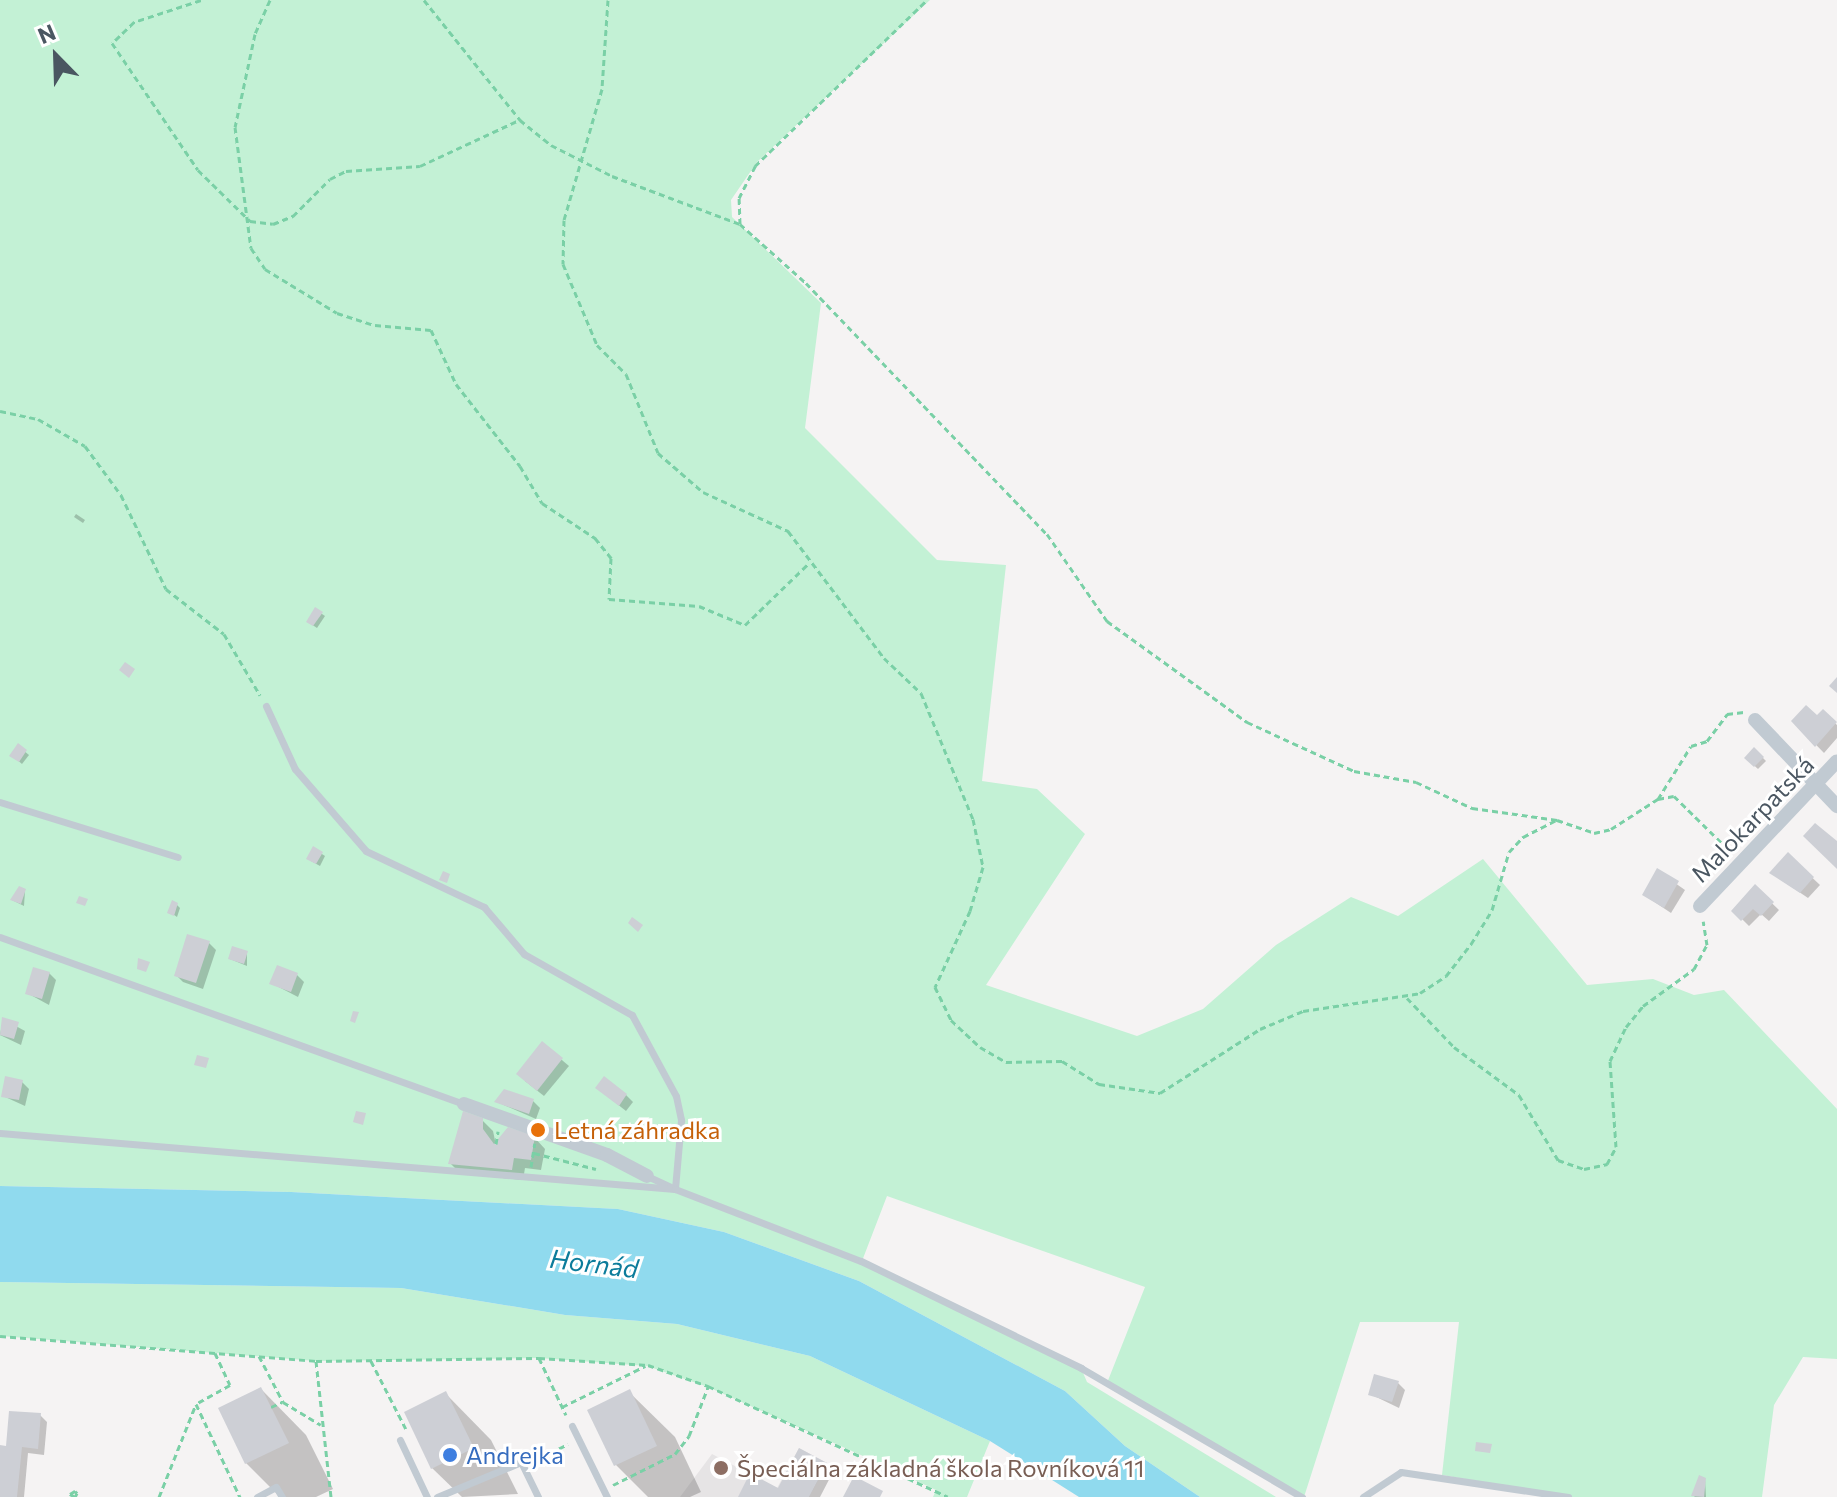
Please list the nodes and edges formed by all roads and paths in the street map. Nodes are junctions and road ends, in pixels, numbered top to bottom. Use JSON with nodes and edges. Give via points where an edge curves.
{"nodes":[{"id":1,"x":201,"y":0,"type":"edge"},
{"id":2,"x":270,"y":0,"type":"edge"},
{"id":3,"x":424,"y":0,"type":"edge"},
{"id":4,"x":608,"y":0,"type":"edge"},
{"id":5,"x":927,"y":0,"type":"edge"},
{"id":6,"x":520,"y":120,"type":"junction"},
{"id":7,"x":584,"y":163,"type":"junction"},
{"id":8,"x":250,"y":221,"type":"junction"},
{"id":9,"x":740,"y":224,"type":"junction"},
{"id":10,"x":0,"y":411,"type":"edge"},
{"id":11,"x":809,"y":563,"type":"junction"},
{"id":12,"x":266,"y":706,"type":"joint"},
{"id":13,"x":1755,"y":720,"type":"joint"},
{"id":14,"x":1837,"y":761,"type":"edge"},
{"id":15,"x":1815,"y":784,"type":"junction"},
{"id":16,"x":1658,"y":799,"type":"junction"},
{"id":17,"x":0,"y":802,"type":"edge"},
{"id":18,"x":1837,"y":806,"type":"edge"},
{"id":19,"x":1557,"y":820,"type":"junction"},
{"id":20,"x":178,"y":857,"type":"dead end"},
{"id":21,"x":1737,"y":857,"type":"dead end"},
{"id":22,"x":1700,"y":906,"type":"joint"},
{"id":23,"x":0,"y":937,"type":"edge"},
{"id":24,"x":1407,"y":998,"type":"junction"},
{"id":25,"x":464,"y":1104,"type":"joint"},
{"id":26,"x":0,"y":1133,"type":"edge"},
{"id":27,"x":537,"y":1136,"type":"dead end"},
{"id":28,"x":534,"y":1153,"type":"junction"},
{"id":29,"x":603,"y":1170,"type":"dead end"},
{"id":30,"x":530,"y":1172,"type":"dead end"},
{"id":31,"x":647,"y":1176,"type":"joint"},
{"id":32,"x":675,"y":1189,"type":"junction"},
{"id":33,"x":0,"y":1336,"type":"edge"},
{"id":34,"x":215,"y":1353,"type":"junction"},
{"id":35,"x":259,"y":1356,"type":"junction"},
{"id":36,"x":539,"y":1358,"type":"junction"},
{"id":37,"x":371,"y":1360,"type":"junction"},
{"id":38,"x":316,"y":1361,"type":"junction"},
{"id":39,"x":648,"y":1365,"type":"junction"},
{"id":40,"x":708,"y":1386,"type":"junction"},
{"id":41,"x":283,"y":1402,"type":"junction"},
{"id":42,"x":196,"y":1404,"type":"junction"},
{"id":43,"x":271,"y":1407,"type":"dead end"},
{"id":44,"x":562,"y":1407,"type":"junction"},
{"id":45,"x":323,"y":1426,"type":"junction"},
{"id":46,"x":572,"y":1426,"type":"joint"},
{"id":47,"x":409,"y":1436,"type":"dead end"},
{"id":48,"x":578,"y":1439,"type":"junction"},
{"id":49,"x":400,"y":1440,"type":"dead end"},
{"id":50,"x":523,"y":1466,"type":"junction"},
{"id":51,"x":936,"y":1490,"type":"junction"},
{"id":52,"x":605,"y":1493,"type":"edge"},
{"id":53,"x":450,"y":1496,"type":"edge"},
{"id":54,"x":159,"y":1497,"type":"edge"},
{"id":55,"x":240,"y":1497,"type":"edge"},
{"id":56,"x":257,"y":1497,"type":"edge"},
{"id":57,"x":282,"y":1497,"type":"edge"},
{"id":58,"x":331,"y":1497,"type":"edge"},
{"id":59,"x":427,"y":1497,"type":"edge"},
{"id":60,"x":437,"y":1497,"type":"edge"},
{"id":61,"x":538,"y":1497,"type":"edge"},
{"id":62,"x":933,"y":1497,"type":"edge"},
{"id":63,"x":948,"y":1497,"type":"edge"},
{"id":64,"x":1302,"y":1497,"type":"edge"},
{"id":65,"x":1363,"y":1497,"type":"edge"},
{"id":66,"x":1568,"y":1497,"type":"edge"}],
"edges":[{"from":1,"to":8,"type":"path","via":[[134,22],[112,43],[198,170]]},
{"from":2,"to":8,"type":"path","via":[[255,34],[235,127]]},
{"from":3,"to":6,"type":"path"},
{"from":4,"to":7,"type":"path","via":[[602,89]]},
{"from":5,"to":9,"type":"path","via":[[755,166],[739,198]]},
{"from":6,"to":7,"type":"path"},
{"from":6,"to":8,"type":"path","via":[[420,166],[346,171],[330,179],[293,216],[273,224]]},
{"from":7,"to":9,"type":"path"},
{"from":7,"to":11,"type":"path","via":[[564,220],[563,264],[597,345],[626,374],[658,453],[703,492],[788,531]]},
{"from":8,"to":11,"type":"path","via":[[251,248],[265,269],[337,313],[375,325],[431,330],[456,384],[542,503],[595,538],[611,558],[609,599],[699,606],[745,625]]},
{"from":9,"to":19,"type":"path","via":[[806,283],[1047,534],[1107,621],[1128,639],[1247,722],[1354,771],[1416,782],[1472,808]]},
{"from":10,"to":12,"type":"path","via":[[38,419],[85,446],[121,495],[166,589],[224,634]]},
{"from":11,"to":24,"type":"path","via":[[884,658],[921,693],[973,819],[983,867],[970,911],[935,987],[951,1020],[980,1047],[1006,1062],[1062,1061],[1099,1084],[1160,1093],[1260,1029],[1303,1011]]},
{"from":12,"to":32,"type":"lane","via":[[295,769],[366,851],[484,907],[524,954],[632,1015],[676,1096],[681,1120]]},
{"from":13,"to":15,"type":"street"},
{"from":13,"to":16,"type":"path","via":[[1742,710],[1727,714],[1707,741],[1691,746]]},
{"from":14,"to":15,"type":"street","name":"Malokarpatská"},
{"from":15,"to":18,"type":"street"},
{"from":15,"to":22,"type":"street","name":"Malokarpatská"},
{"from":16,"to":19,"type":"path","via":[[1611,829],[1594,833]]},
{"from":16,"to":21,"type":"path","via":[[1674,796]]},
{"from":17,"to":20,"type":"lane"},
{"from":19,"to":24,"type":"path","via":[[1523,837],[1509,852],[1492,910],[1471,944],[1446,976]]},
{"from":22,"to":24,"type":"path","via":[[1707,945],[1694,969],[1643,1006],[1610,1061],[1616,1147],[1607,1164],[1584,1169],[1558,1160],[1519,1095],[1454,1047]]},
{"from":23,"to":25,"type":"lane"},
{"from":25,"to":31,"type":"street","via":[[607,1155]]},
{"from":26,"to":32,"type":"lane"},
{"from":27,"to":28,"type":"path"},
{"from":28,"to":29,"type":"path"},
{"from":28,"to":30,"type":"path"},
{"from":31,"to":32,"type":"lane"},
{"from":32,"to":64,"type":"lane","via":[[861,1261],[1081,1368]]},
{"from":33,"to":34,"type":"path"},
{"from":34,"to":35,"type":"path"},
{"from":34,"to":42,"type":"path","via":[[230,1385]]},
{"from":35,"to":38,"type":"path"},
{"from":35,"to":41,"type":"path"},
{"from":36,"to":37,"type":"path"},
{"from":36,"to":39,"type":"path"},
{"from":36,"to":44,"type":"path"},
{"from":37,"to":38,"type":"path"},
{"from":37,"to":47,"type":"path"},
{"from":38,"to":45,"type":"path"},
{"from":39,"to":40,"type":"path"},
{"from":39,"to":44,"type":"path"},
{"from":40,"to":51,"type":"path"},
{"from":40,"to":52,"type":"path","via":[[689,1436],[675,1454]]},
{"from":41,"to":43,"type":"path"},
{"from":41,"to":45,"type":"path"},
{"from":42,"to":54,"type":"path"},
{"from":42,"to":55,"type":"path"},
{"from":44,"to":46,"type":"path"},
{"from":45,"to":58,"type":"path"},
{"from":46,"to":48,"type":"lane"},
{"from":48,"to":50,"type":"path"},
{"from":48,"to":52,"type":"lane"},
{"from":49,"to":59,"type":"lane"},
{"from":50,"to":53,"type":"lane"},
{"from":50,"to":61,"type":"lane"},
{"from":51,"to":62,"type":"path"},
{"from":51,"to":63,"type":"path"},
{"from":53,"to":60,"type":"lane"},
{"from":56,"to":57,"type":"lane","via":[[276,1487]]},
{"from":65,"to":66,"type":"lane","via":[[1401,1472]]}]}
